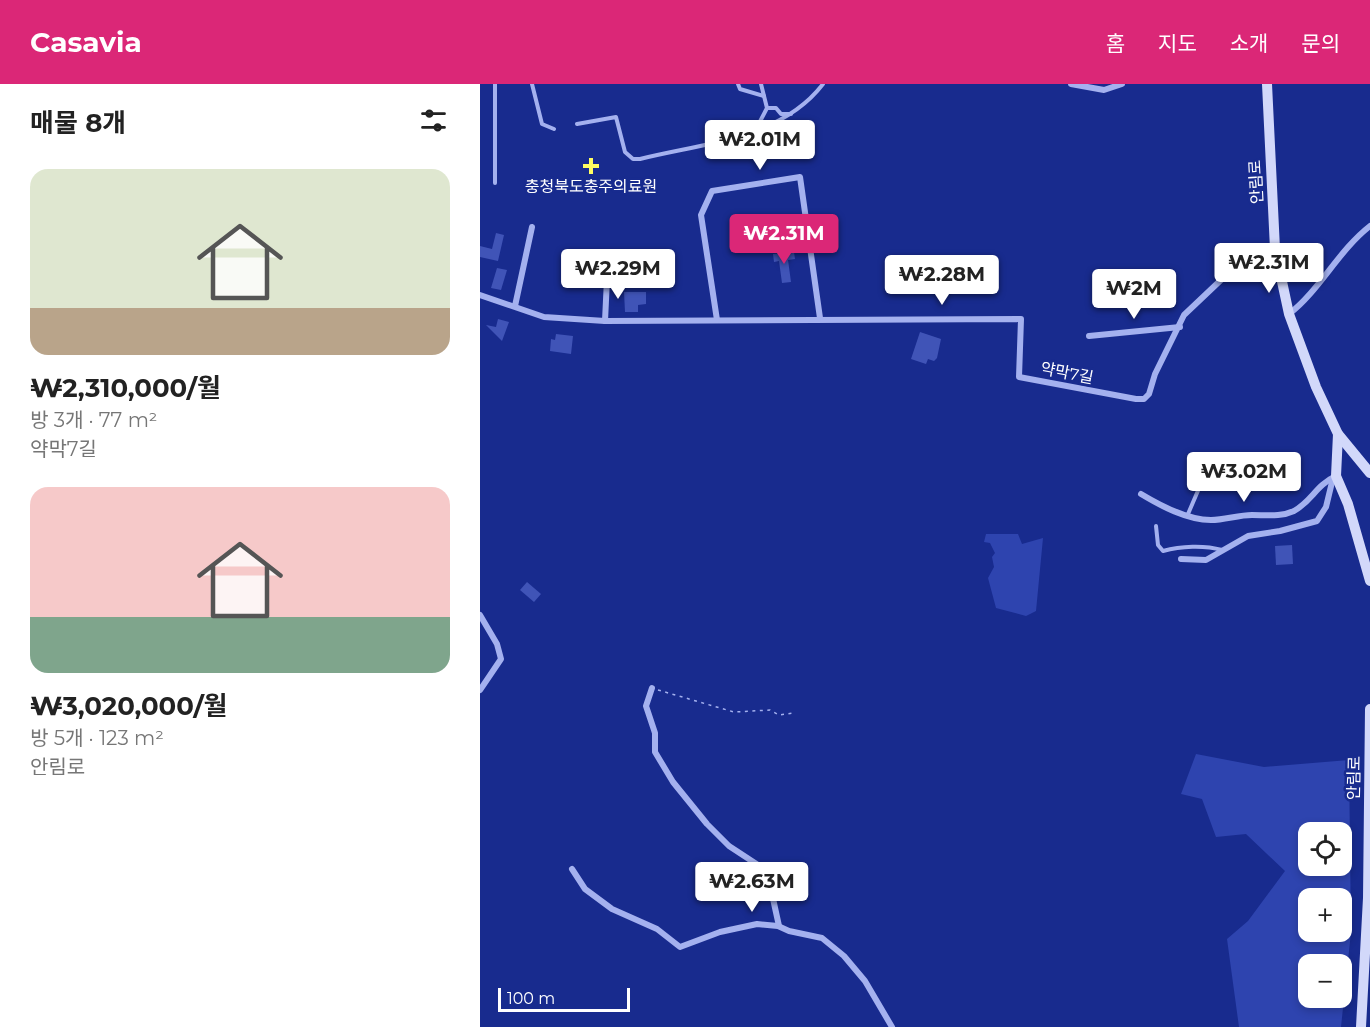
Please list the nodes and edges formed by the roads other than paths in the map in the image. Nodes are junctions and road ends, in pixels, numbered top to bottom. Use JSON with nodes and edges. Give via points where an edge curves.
{"nodes":[{"id":1,"x":495,"y":84,"type":"edge"},
{"id":2,"x":532,"y":84,"type":"edge"},
{"id":3,"x":738,"y":84,"type":"edge"},
{"id":4,"x":761,"y":84,"type":"edge"},
{"id":5,"x":823,"y":84,"type":"edge"},
{"id":6,"x":1071,"y":84,"type":"edge"},
{"id":7,"x":1122,"y":84,"type":"edge"},
{"id":8,"x":1267,"y":84,"type":"edge"},
{"id":9,"x":764,"y":96,"type":"junction"},
{"id":10,"x":767,"y":108,"type":"junction"},
{"id":11,"x":794,"y":114,"type":"junction"},
{"id":12,"x":577,"y":124,"type":"dead end"},
{"id":13,"x":554,"y":129,"type":"dead end"},
{"id":14,"x":755,"y":131,"type":"junction"},
{"id":15,"x":495,"y":183,"type":"dead end"},
{"id":16,"x":532,"y":227,"type":"dead end"},
{"id":17,"x":1368,"y":228,"type":"edge"},
{"id":18,"x":1277,"y":263,"type":"junction"},
{"id":19,"x":607,"y":279,"type":"dead end"},
{"id":20,"x":480,"y":295,"type":"edge"},
{"id":21,"x":515,"y":306,"type":"junction"},
{"id":22,"x":1289,"y":314,"type":"junction"},
{"id":23,"x":820,"y":318,"type":"junction"},
{"id":24,"x":717,"y":320,"type":"junction"},
{"id":25,"x":605,"y":321,"type":"junction"},
{"id":26,"x":1180,"y":327,"type":"junction"},
{"id":27,"x":1089,"y":336,"type":"dead end"},
{"id":28,"x":1338,"y":434,"type":"junction"},
{"id":29,"x":1213,"y":469,"type":"dead end"},
{"id":30,"x":1370,"y":472,"type":"edge"},
{"id":31,"x":1335,"y":477,"type":"junction"},
{"id":32,"x":1141,"y":494,"type":"dead end"},
{"id":33,"x":1188,"y":514,"type":"junction"},
{"id":34,"x":1155,"y":526,"type":"dead end"},
{"id":35,"x":1223,"y":550,"type":"junction"},
{"id":36,"x":1181,"y":560,"type":"dead end"},
{"id":37,"x":1370,"y":581,"type":"edge"},
{"id":38,"x":480,"y":615,"type":"edge"},
{"id":39,"x":652,"y":688,"type":"road end"},
{"id":40,"x":480,"y":690,"type":"edge"},
{"id":41,"x":1370,"y":709,"type":"edge"},
{"id":42,"x":572,"y":869,"type":"dead end"},
{"id":43,"x":779,"y":926,"type":"junction"},
{"id":44,"x":892,"y":1027,"type":"edge"},
{"id":45,"x":1361,"y":1027,"type":"edge"}],
"edges":[{"from":1,"to":15,"type":"lane"},
{"from":2,"to":13,"type":"lane","via":[[542,124]]},
{"from":3,"to":9,"type":"lane","via":[[740,89]]},
{"from":4,"to":9,"type":"lane"},
{"from":5,"to":11,"type":"lane","via":[[810,102]]},
{"from":6,"to":7,"type":"street","via":[[1104,90]]},
{"from":8,"to":18,"type":"street","name":"안림로","via":[[1270,192]]},
{"from":9,"to":10,"type":"lane"},
{"from":10,"to":11,"type":"lane"},
{"from":10,"to":14,"type":"lane"},
{"from":11,"to":14,"type":"lane"},
{"from":12,"to":14,"type":"lane","via":[[616,117],[625,152],[633,159]]},
{"from":16,"to":21,"type":"street"},
{"from":17,"to":22,"type":"street"},
{"from":18,"to":22,"type":"street","name":"안림로"},
{"from":18,"to":26,"type":"street","name":"약막7길","via":[[1222,279],[1184,315]]},
{"from":19,"to":25,"type":"street"},
{"from":20,"to":21,"type":"street","name":"약막7길"},
{"from":21,"to":25,"type":"street","name":"약막7길","via":[[544,317]]},
{"from":22,"to":28,"type":"street","name":"안림로"},
{"from":23,"to":24,"type":"street","name":"약막7길"},
{"from":23,"to":24,"type":"street","via":[[800,177],[712,191],[701,215]]},
{"from":23,"to":26,"type":"street","name":"약막7길","via":[[1021,319],[1018,377],[1136,399],[1149,394]]},
{"from":24,"to":25,"type":"street","name":"약막7길"},
{"from":26,"to":27,"type":"street"},
{"from":28,"to":30,"type":"street","name":"안림로"},
{"from":28,"to":31,"type":"street"},
{"from":29,"to":33,"type":"lane","via":[[1206,472]]},
{"from":31,"to":33,"type":"street","via":[[1321,483],[1305,504],[1290,512],[1208,520]]},
{"from":31,"to":35,"type":"street","via":[[1326,507],[1317,521],[1248,536]]},
{"from":31,"to":37,"type":"street","via":[[1348,504]]},
{"from":32,"to":33,"type":"street","via":[[1166,508]]},
{"from":34,"to":35,"type":"lane","via":[[1163,551],[1179,547]]},
{"from":35,"to":36,"type":"street","via":[[1206,560]]},
{"from":38,"to":40,"type":"street","via":[[493,635],[501,659]]},
{"from":39,"to":43,"type":"street","via":[[646,706],[655,733],[655,752],[707,824],[729,846],[758,865],[771,885]]},
{"from":41,"to":45,"type":"street","name":"안림로","via":[[1368,898]]},
{"from":42,"to":43,"type":"street","via":[[585,889],[612,909],[657,929],[680,947],[757,924]]},
{"from":43,"to":44,"type":"street","via":[[822,938],[844,956],[865,981]]}]}
